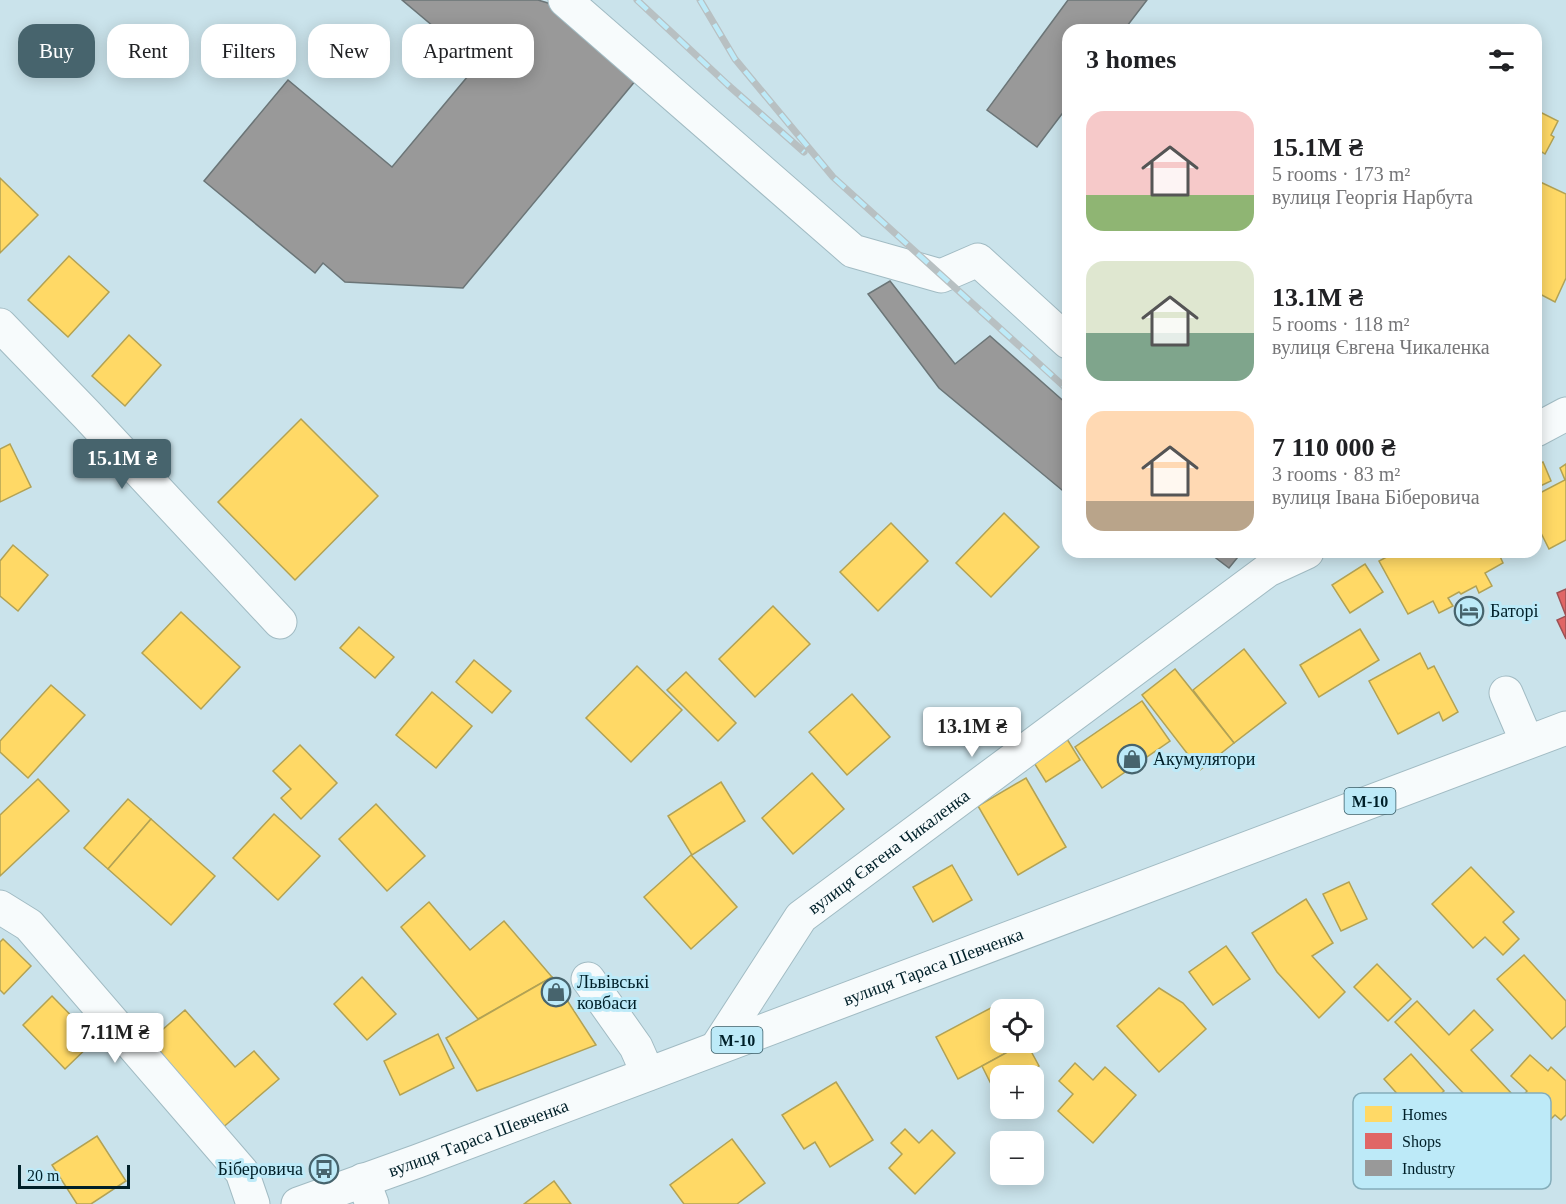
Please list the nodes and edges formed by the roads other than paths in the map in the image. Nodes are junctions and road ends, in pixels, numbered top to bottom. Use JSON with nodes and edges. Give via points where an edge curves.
{"nodes":[{"id":1,"x":565,"y":0,"type":"edge"},
{"id":2,"x":0,"y":325,"type":"edge"},
{"id":3,"x":1062,"y":337,"type":"edge"},
{"id":4,"x":1566,"y":414,"type":"edge"},
{"id":5,"x":1542,"y":427,"type":"edge"},
{"id":6,"x":1292,"y":558,"type":"edge"},
{"id":7,"x":280,"y":622,"type":"dead end"},
{"id":8,"x":1506,"y":693,"type":"dead end"},
{"id":9,"x":1566,"y":728,"type":"edge"},
{"id":10,"x":1527,"y":742,"type":"junction"},
{"id":11,"x":0,"y":907,"type":"edge"},
{"id":12,"x":588,"y":979,"type":"dead end"},
{"id":13,"x":717,"y":1047,"type":"junction"},
{"id":14,"x":648,"y":1074,"type":"junction"},
{"id":15,"x":367,"y":1192,"type":"edge"},
{"id":16,"x":254,"y":1204,"type":"edge"},
{"id":17,"x":298,"y":1204,"type":"edge"}],
"edges":[{"from":1,"to":3,"type":"street","via":[[853,251],[941,276],[978,260]]},
{"from":2,"to":7,"type":"street"},
{"from":4,"to":5,"type":"street"},
{"from":6,"to":13,"type":"street","name":"вулиця Євгена Чикаленка","via":[[1268,570],[801,917]]},
{"from":8,"to":10,"type":"street"},
{"from":9,"to":10,"type":"street","name":"вулиця Тараса Шевченка","number":"М-10"},
{"from":10,"to":13,"type":"street","name":"вулиця Тараса Шевченка","number":"М-10"},
{"from":11,"to":16,"type":"street","via":[[29,926],[235,1163]]},
{"from":12,"to":14,"type":"street","via":[[636,1047]]},
{"from":13,"to":14,"type":"street","name":"вулиця Тараса Шевченка","number":"М-10"},
{"from":14,"to":15,"type":"street","name":"вулиця Тараса Шевченка","number":"М-10","via":[[418,1161]]},
{"from":15,"to":17,"type":"street","name":"вулиця Тараса Шевченка","number":"М-10"}]}
